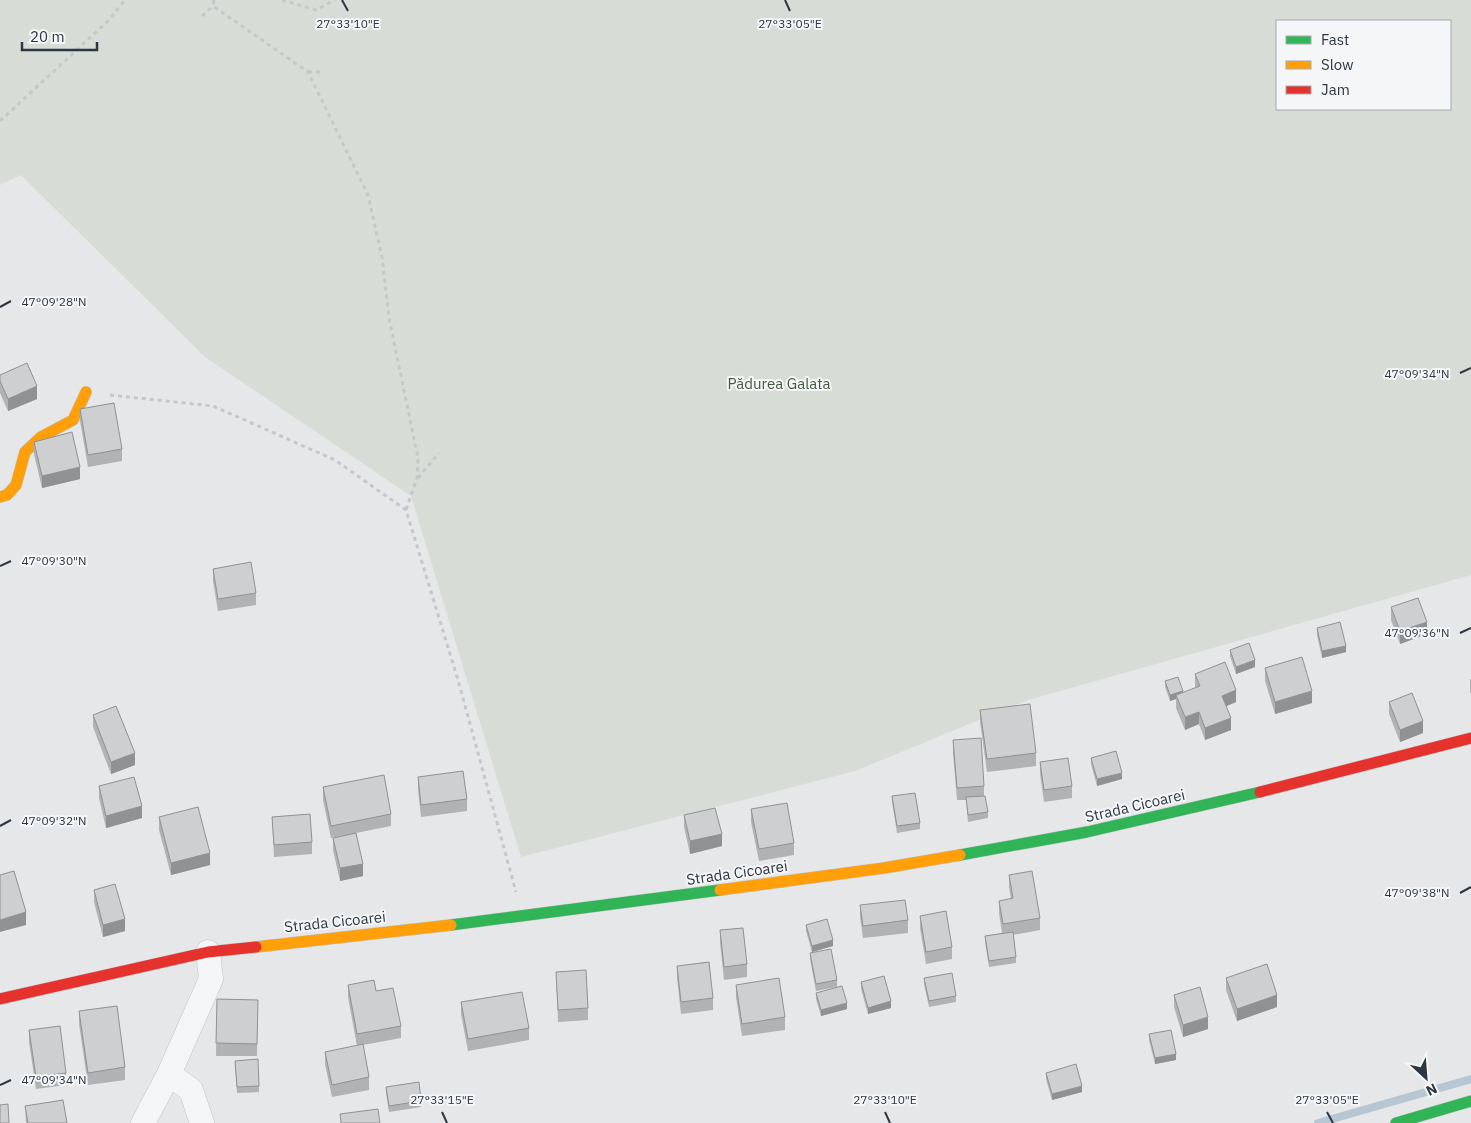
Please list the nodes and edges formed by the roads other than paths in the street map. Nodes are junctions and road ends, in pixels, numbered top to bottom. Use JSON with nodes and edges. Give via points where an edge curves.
{"nodes":[{"id":1,"x":86,"y":392,"type":"road end"},
{"id":2,"x":0,"y":498,"type":"edge"},
{"id":3,"x":1471,"y":738,"type":"edge"},
{"id":4,"x":208,"y":952,"type":"junction"},
{"id":5,"x":0,"y":999,"type":"edge"},
{"id":6,"x":170,"y":1074,"type":"junction"},
{"id":7,"x":1471,"y":1101,"type":"edge"},
{"id":8,"x":143,"y":1123,"type":"edge"},
{"id":9,"x":202,"y":1123,"type":"edge"},
{"id":10,"x":1396,"y":1123,"type":"edge"}],
"edges":[{"from":1,"to":2,"type":"street","via":[[73,420],[46,431],[23,454],[18,482]]},
{"from":3,"to":4,"type":"street","name":"Strada Cicoarei","via":[[1284,787],[1087,832],[884,868],[522,917]]},
{"from":4,"to":5,"type":"street","name":"Strada Cicoarei"},
{"from":4,"to":6,"type":"street","via":[[210,979]]},
{"from":6,"to":8,"type":"street"},
{"from":6,"to":9,"type":"street","via":[[191,1090]]},
{"from":7,"to":10,"type":"street"}]}
